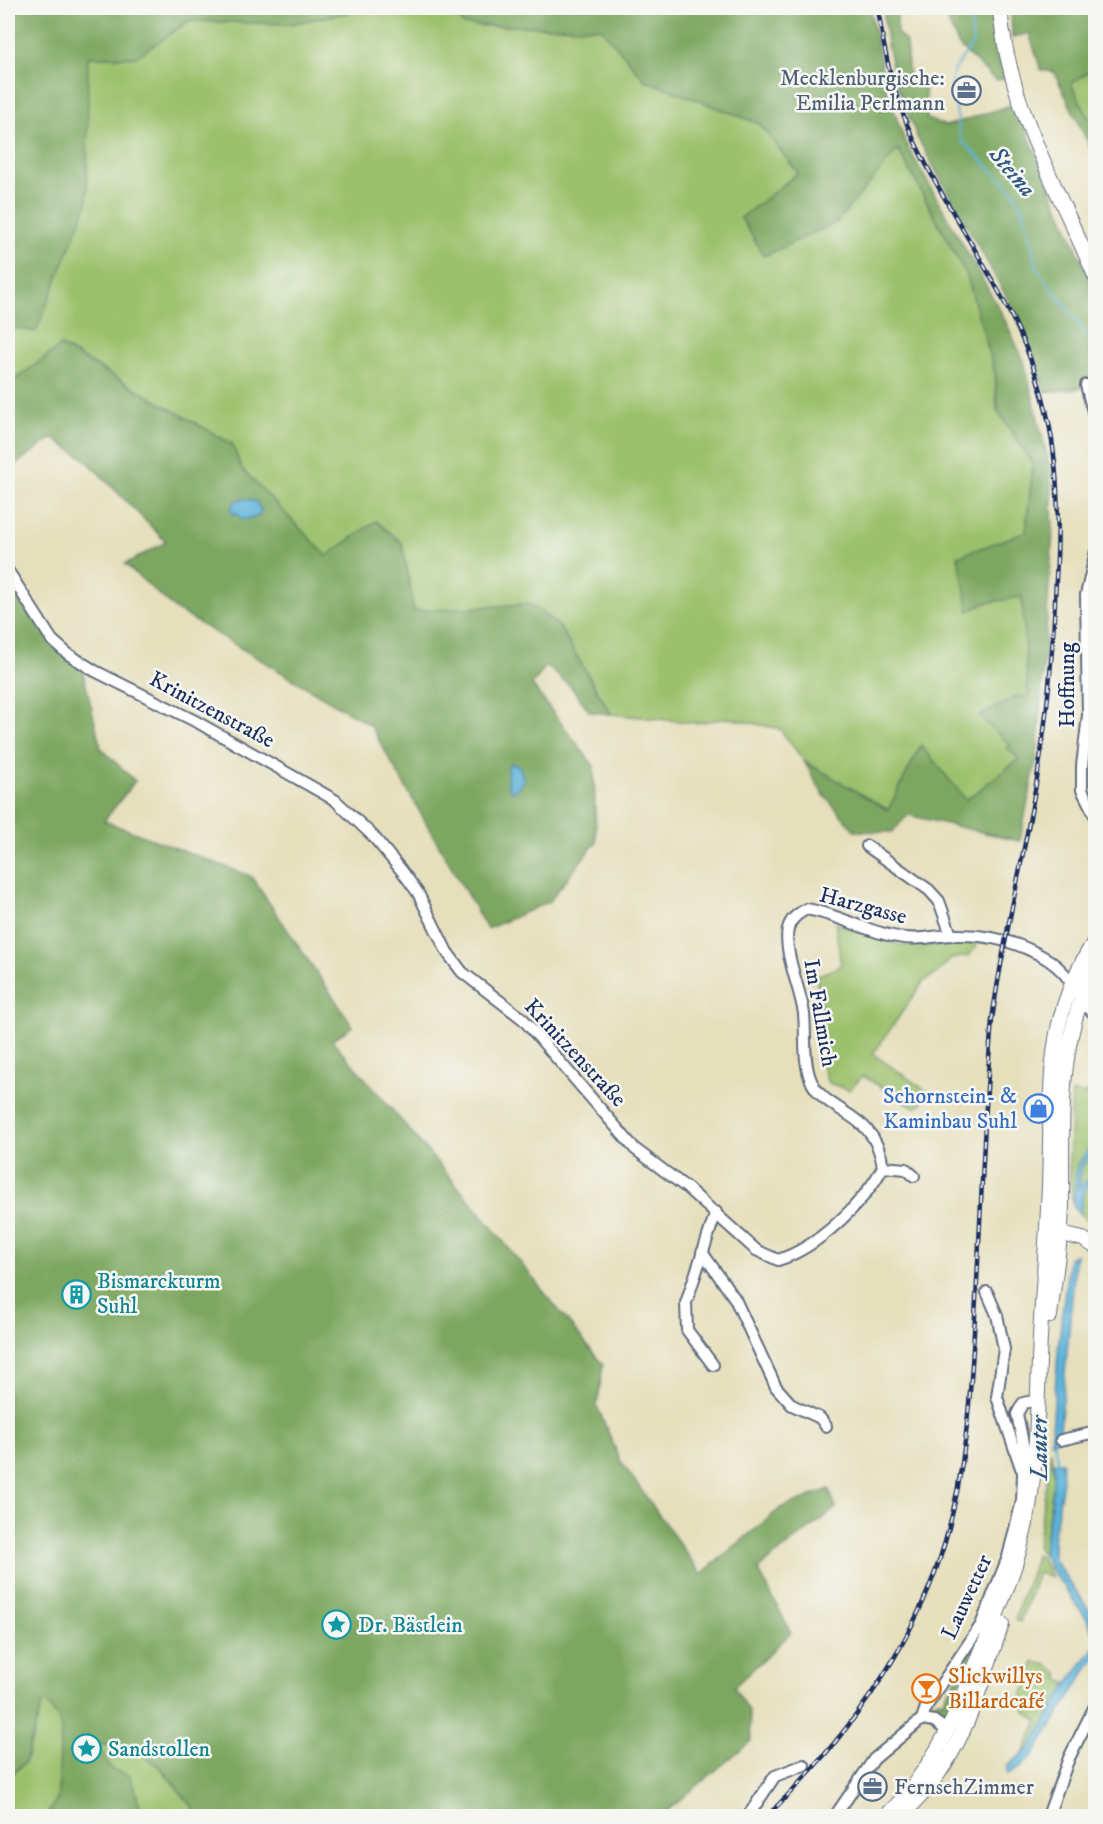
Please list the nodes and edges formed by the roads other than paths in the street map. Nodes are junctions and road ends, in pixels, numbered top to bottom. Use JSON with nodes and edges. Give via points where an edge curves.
{"nodes":[{"id":1,"x":1000,"y":8,"type":"edge"},
{"id":2,"x":1095,"y":278,"type":"edge"},
{"id":3,"x":1086,"y":384,"type":"dead end"},
{"id":4,"x":1095,"y":423,"type":"edge"},
{"id":5,"x":1095,"y":551,"type":"edge"},
{"id":6,"x":8,"y":571,"type":"edge"},
{"id":7,"x":1095,"y":817,"type":"edge"},
{"id":8,"x":867,"y":846,"type":"dead end"},
{"id":9,"x":951,"y":935,"type":"junction"},
{"id":10,"x":1095,"y":939,"type":"edge"},
{"id":11,"x":788,"y":943,"type":"joint"},
{"id":12,"x":1095,"y":964,"type":"edge"},
{"id":13,"x":1071,"y":983,"type":"junction"},
{"id":14,"x":1080,"y":999,"type":"junction"},
{"id":15,"x":1095,"y":1014,"type":"edge"},
{"id":16,"x":883,"y":1167,"type":"junction"},
{"id":17,"x":914,"y":1176,"type":"dead end"},
{"id":18,"x":716,"y":1212,"type":"junction"},
{"id":19,"x":1053,"y":1232,"type":"junction"},
{"id":20,"x":1095,"y":1247,"type":"edge"},
{"id":21,"x":702,"y":1252,"type":"junction"},
{"id":22,"x":987,"y":1293,"type":"dead end"},
{"id":23,"x":713,"y":1365,"type":"dead end"},
{"id":24,"x":1038,"y":1400,"type":"junction"},
{"id":25,"x":826,"y":1426,"type":"dead end"},
{"id":26,"x":1095,"y":1432,"type":"edge"},
{"id":27,"x":1061,"y":1440,"type":"dead end"},
{"id":28,"x":1023,"y":1474,"type":"junction"},
{"id":29,"x":1095,"y":1704,"type":"edge"},
{"id":30,"x":922,"y":1719,"type":"junction"},
{"id":31,"x":949,"y":1732,"type":"junction"},
{"id":32,"x":804,"y":1765,"type":"dead end"},
{"id":33,"x":748,"y":1816,"type":"edge"},
{"id":34,"x":836,"y":1816,"type":"edge"},
{"id":35,"x":886,"y":1816,"type":"edge"},
{"id":36,"x":901,"y":1816,"type":"edge"},
{"id":37,"x":1048,"y":1816,"type":"edge"}],
"edges":[{"from":1,"to":2,"type":"main road","via":[[1007,61],[1020,101]]},
{"from":3,"to":4,"type":"street"},
{"from":5,"to":7,"type":"street","name":"Hoffnung","via":[[1086,595],[1088,716],[1082,790]]},
{"from":6,"to":18,"type":"street","name":"Krinitzenstraße","via":[[52,640],[68,654],[335,800],[402,871],[462,972],[523,1018],[635,1149]]},
{"from":8,"to":9,"type":"street","name":"Harzgasse","via":[[929,890],[939,901]]},
{"from":9,"to":11,"type":"street","name":"Harzgasse","via":[[915,940],[895,937],[827,912],[806,909],[794,916],[788,928]]},
{"from":9,"to":13,"type":"street","name":"Harzgasse","via":[[1001,938],[1054,964]]},
{"from":10,"to":13,"type":"main road"},
{"from":11,"to":16,"type":"street","name":"Im Fallmich","via":[[804,1013],[810,1079],[820,1093],[865,1126],[877,1143]]},
{"from":12,"to":14,"type":"main road"},
{"from":13,"to":14,"type":"street","name":"Harzgasse"},
{"from":13,"to":19,"type":"main road","via":[[1058,1022],[1053,1055]]},
{"from":14,"to":15,"type":"street","name":"Harzgasse"},
{"from":14,"to":19,"type":"main road","via":[[1065,1064]]},
{"from":16,"to":17,"type":"street","via":[[906,1169]]},
{"from":16,"to":18,"type":"street","name":"Krinitzenstraße","via":[[833,1227],[791,1256],[778,1260],[756,1250]]},
{"from":18,"to":21,"type":"street"},
{"from":19,"to":20,"type":"main road","via":[[1083,1239]]},
{"from":19,"to":24,"type":"main road"},
{"from":19,"to":36,"type":"main road","via":[[1040,1476],[1027,1551],[960,1741],[937,1778]]},
{"from":21,"to":23,"type":"street","via":[[688,1291],[687,1330]]},
{"from":21,"to":25,"type":"street","via":[[735,1299],[776,1387],[792,1405],[820,1418]]},
{"from":22,"to":28,"type":"street","via":[[997,1314],[1004,1349],[997,1397]]},
{"from":24,"to":28,"type":"street","name":"Lauwetter","via":[[1023,1403],[1017,1414],[1024,1448]]},
{"from":24,"to":31,"type":"main road","via":[[1032,1483],[1022,1541]]},
{"from":26,"to":27,"type":"street"},
{"from":28,"to":30,"type":"street","name":"Lauwetter","via":[[1022,1501],[1008,1557],[981,1625]]},
{"from":29,"to":37,"type":"street","via":[[1069,1758]]},
{"from":30,"to":31,"type":"street","via":[[934,1721]]},
{"from":30,"to":34,"type":"street","name":"Lauwetter","via":[[874,1759]]},
{"from":31,"to":35,"type":"main road","via":[[924,1773]]},
{"from":32,"to":33,"type":"street","via":[[775,1776]]}]}
